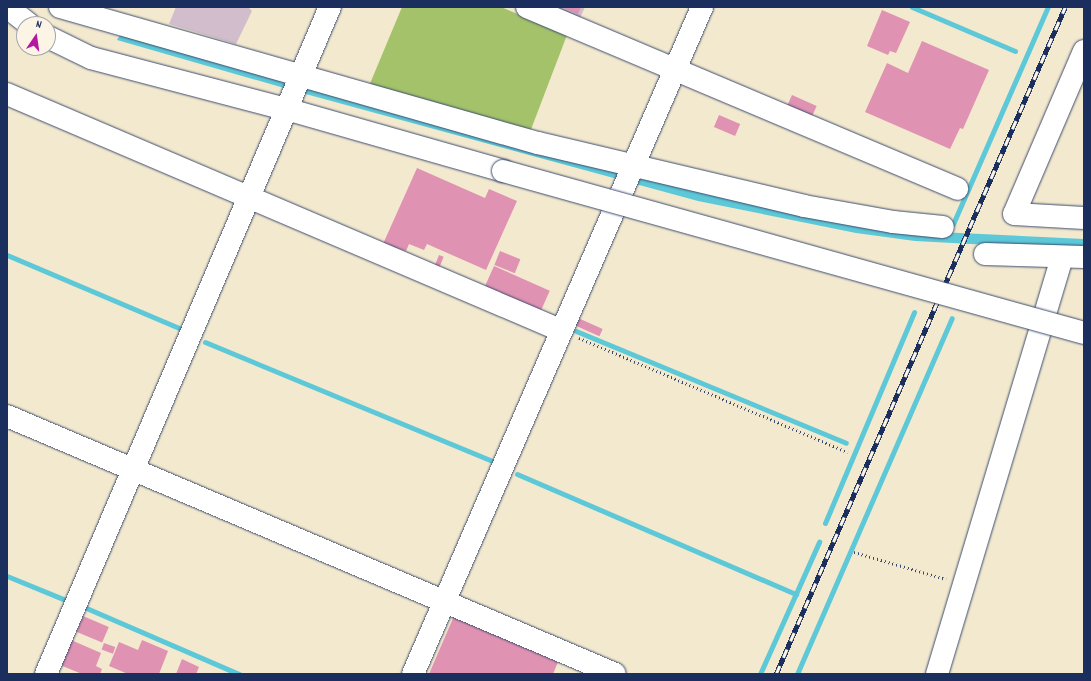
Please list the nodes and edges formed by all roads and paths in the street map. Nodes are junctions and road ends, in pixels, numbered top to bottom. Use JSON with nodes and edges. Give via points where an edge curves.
{"nodes":[{"id":1,"x":7,"y":7,"type":"edge"},
{"id":2,"x":60,"y":7,"type":"edge"},
{"id":3,"x":330,"y":7,"type":"edge"},
{"id":4,"x":527,"y":7,"type":"edge"},
{"id":5,"x":702,"y":7,"type":"edge"},
{"id":6,"x":19,"y":16,"type":"edge"},
{"id":7,"x":56,"y":41,"type":"edge"},
{"id":8,"x":1084,"y":51,"type":"edge"},
{"id":9,"x":674,"y":71,"type":"junction"},
{"id":10,"x":295,"y":89,"type":"junction"},
{"id":11,"x":7,"y":94,"type":"edge"},
{"id":12,"x":630,"y":172,"type":"junction"},
{"id":13,"x":957,"y":189,"type":"dead end"},
{"id":14,"x":249,"y":198,"type":"junction"},
{"id":15,"x":1084,"y":218,"type":"edge"},
{"id":16,"x":943,"y":227,"type":"dead end"},
{"id":17,"x":985,"y":254,"type":"dead end"},
{"id":18,"x":1062,"y":257,"type":"junction"},
{"id":19,"x":1084,"y":257,"type":"edge"},
{"id":20,"x":560,"y":330,"type":"junction"},
{"id":21,"x":1084,"y":333,"type":"edge"},
{"id":22,"x":7,"y":416,"type":"edge"},
{"id":23,"x":848,"y":452,"type":"dead end"},
{"id":24,"x":135,"y":470,"type":"junction"},
{"id":25,"x":854,"y":552,"type":"dead end"},
{"id":26,"x":964,"y":584,"type":"junction"},
{"id":27,"x":444,"y":602,"type":"junction"},
{"id":28,"x":46,"y":674,"type":"edge"},
{"id":29,"x":413,"y":674,"type":"edge"},
{"id":30,"x":615,"y":674,"type":"edge"},
{"id":31,"x":937,"y":674,"type":"edge"}],
"edges":[{"from":1,"to":6,"type":"street"},
{"from":2,"to":10,"type":"street"},
{"from":3,"to":10,"type":"street"},
{"from":4,"to":9,"type":"street"},
{"from":5,"to":9,"type":"street"},
{"from":7,"to":10,"type":"street","via":[[91,58]]},
{"from":8,"to":15,"type":"street","via":[[1014,214]]},
{"from":9,"to":12,"type":"street"},
{"from":9,"to":13,"type":"street"},
{"from":10,"to":12,"type":"street","via":[[538,143]]},
{"from":10,"to":14,"type":"street"},
{"from":10,"to":21,"type":"street","bridge":true,"via":[[503,171]]},
{"from":11,"to":14,"type":"street"},
{"from":12,"to":16,"type":"street","via":[[893,222]]},
{"from":12,"to":20,"type":"street"},
{"from":14,"to":20,"type":"street"},
{"from":14,"to":24,"type":"street"},
{"from":17,"to":18,"type":"street"},
{"from":18,"to":19,"type":"street"},
{"from":18,"to":26,"type":"street"},
{"from":20,"to":23,"type":"path"},
{"from":20,"to":27,"type":"street"},
{"from":22,"to":24,"type":"street"},
{"from":24,"to":27,"type":"street"},
{"from":24,"to":28,"type":"street"},
{"from":25,"to":26,"type":"path"},
{"from":26,"to":31,"type":"street"},
{"from":27,"to":29,"type":"street"},
{"from":27,"to":30,"type":"street"}]}
